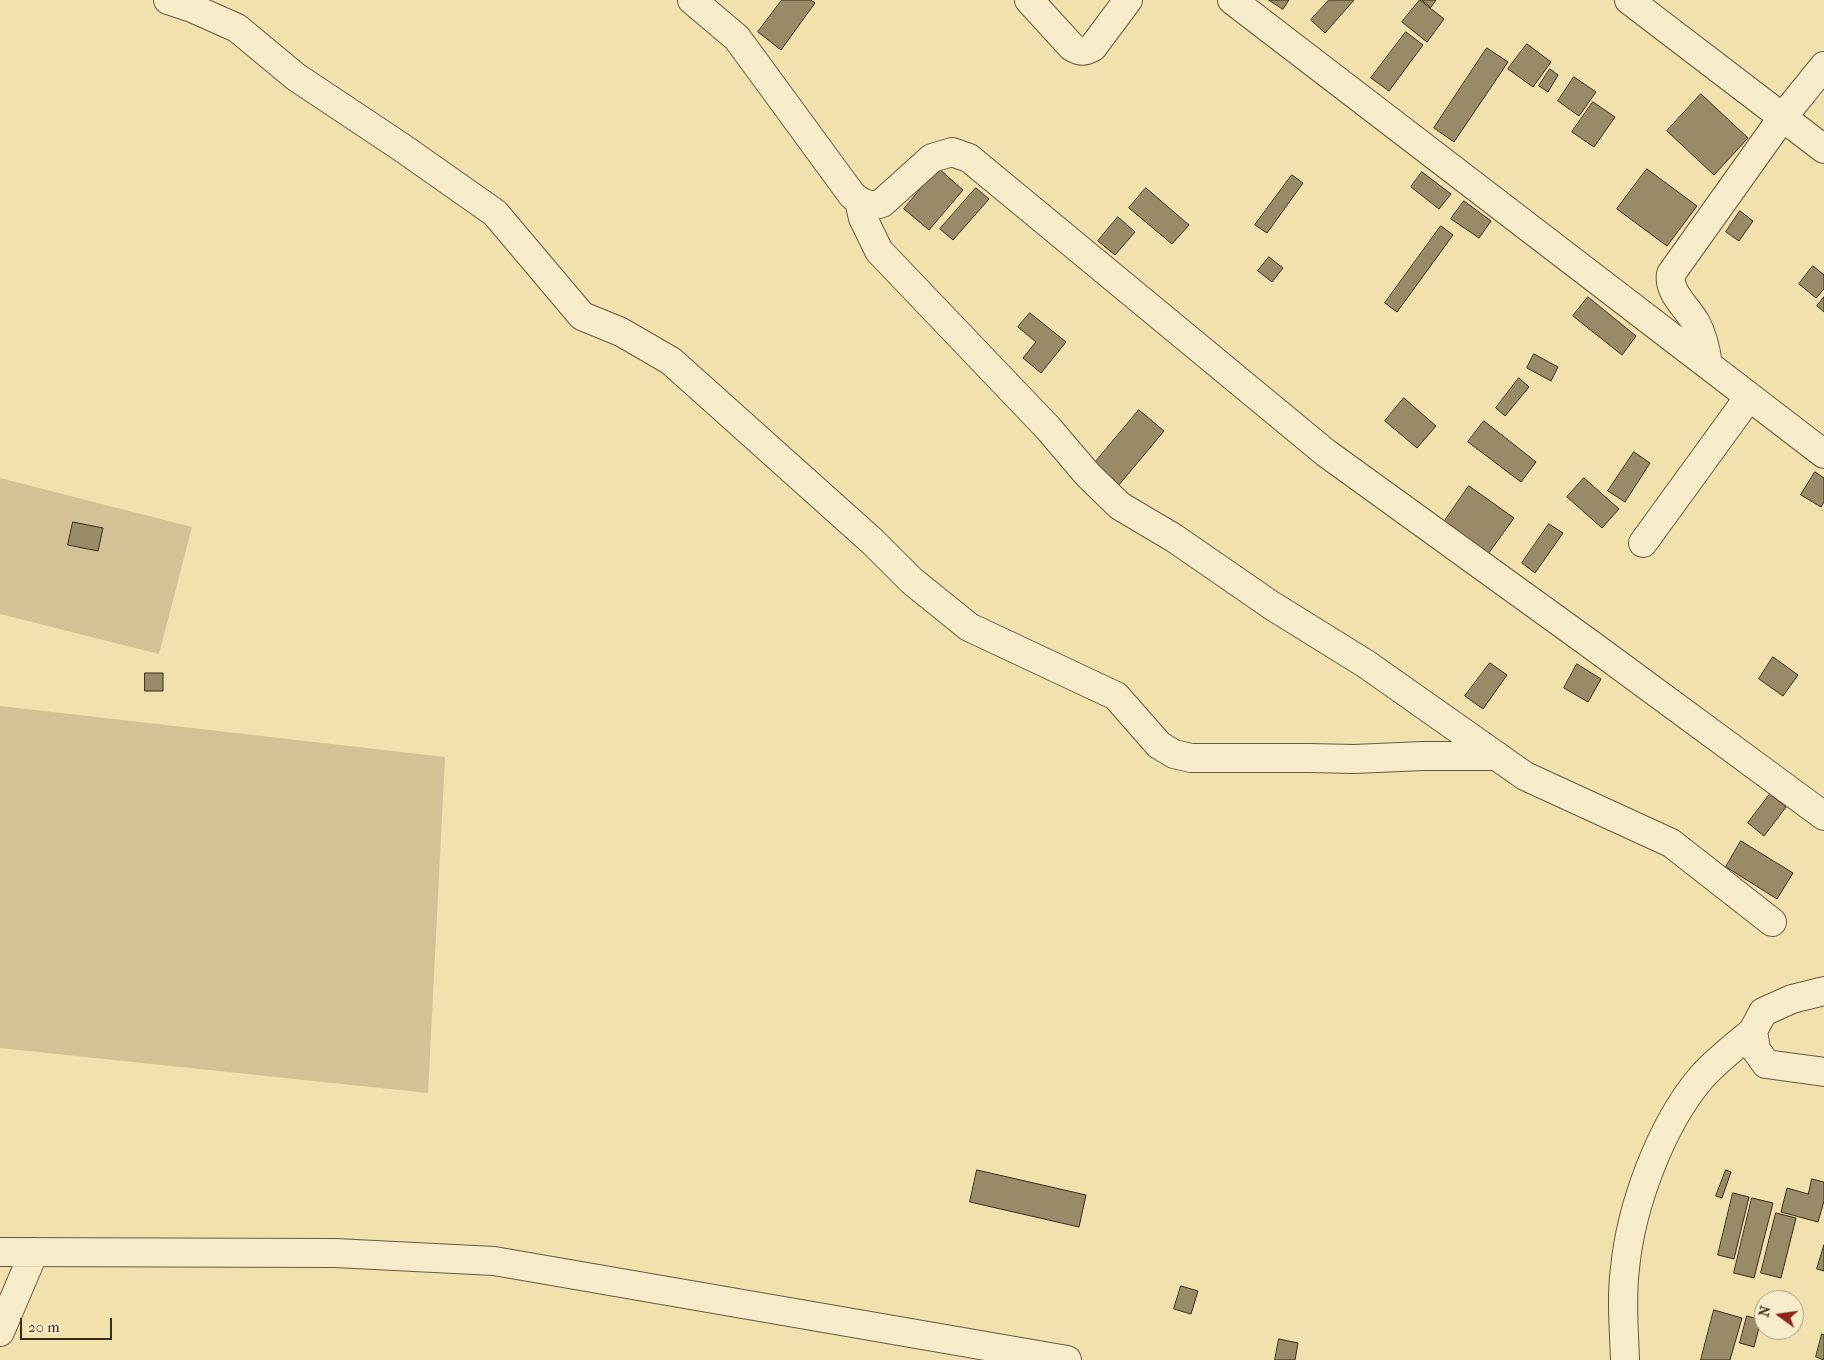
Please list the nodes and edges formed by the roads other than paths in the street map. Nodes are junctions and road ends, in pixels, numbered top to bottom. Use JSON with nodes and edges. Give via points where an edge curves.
{"nodes":[{"id":1,"x":168,"y":0,"type":"edge"},
{"id":2,"x":692,"y":0,"type":"edge"},
{"id":3,"x":1029,"y":0,"type":"edge"},
{"id":4,"x":1128,"y":0,"type":"edge"},
{"id":5,"x":1232,"y":0,"type":"edge"},
{"id":6,"x":1629,"y":0,"type":"edge"},
{"id":7,"x":1824,"y":66,"type":"edge"},
{"id":8,"x":1782,"y":118,"type":"junction"},
{"id":9,"x":1824,"y":149,"type":"edge"},
{"id":10,"x":859,"y":201,"type":"junction"},
{"id":11,"x":1708,"y":365,"type":"junction"},
{"id":12,"x":1749,"y":397,"type":"junction"},
{"id":13,"x":1824,"y":454,"type":"edge"},
{"id":14,"x":1643,"y":543,"type":"dead end"},
{"id":15,"x":1497,"y":756,"type":"junction"},
{"id":16,"x":1824,"y":816,"type":"edge"},
{"id":17,"x":1772,"y":922,"type":"dead end"},
{"id":18,"x":1824,"y":992,"type":"edge"},
{"id":19,"x":1753,"y":1031,"type":"junction"},
{"id":20,"x":1824,"y":1072,"type":"edge"},
{"id":21,"x":0,"y":1252,"type":"edge"},
{"id":22,"x":34,"y":1252,"type":"junction"},
{"id":23,"x":0,"y":1332,"type":"edge"},
{"id":24,"x":1067,"y":1360,"type":"edge"},
{"id":25,"x":1625,"y":1360,"type":"edge"}],
"edges":[{"from":1,"to":15,"type":"street","via":[[237,28],[296,77],[495,213],[582,316],[621,332],[671,361],[873,542],[912,582],[969,627],[1116,696],[1159,744],[1174,754],[1191,758]]},
{"from":2,"to":10,"type":"street","via":[[737,38]]},
{"from":3,"to":4,"type":"street","via":[[1078,51],[1093,47]]},
{"from":5,"to":11,"type":"street"},
{"from":6,"to":8,"type":"street"},
{"from":7,"to":8,"type":"street"},
{"from":8,"to":9,"type":"street"},
{"from":8,"to":11,"type":"street","via":[[1671,274],[1672,289],[1696,323],[1706,346]]},
{"from":10,"to":15,"type":"street","via":[[863,218],[880,251],[1120,506],[1366,664]]},
{"from":10,"to":16,"type":"street","via":[[875,206],[882,203],[932,158],[952,152],[969,158],[1326,453]]},
{"from":11,"to":12,"type":"street"},
{"from":12,"to":13,"type":"street"},
{"from":12,"to":14,"type":"street"},
{"from":15,"to":17,"type":"street","via":[[1525,776],[1671,843]]},
{"from":18,"to":19,"type":"street","via":[[1792,999],[1763,1012]]},
{"from":19,"to":20,"type":"street","via":[[1756,1050],[1766,1064]]},
{"from":19,"to":25,"type":"street","via":[[1700,1078],[1674,1117],[1648,1175],[1633,1221],[1625,1269]]},
{"from":21,"to":22,"type":"street"},
{"from":22,"to":23,"type":"street"},
{"from":22,"to":24,"type":"street","via":[[335,1254],[494,1261]]}]}
